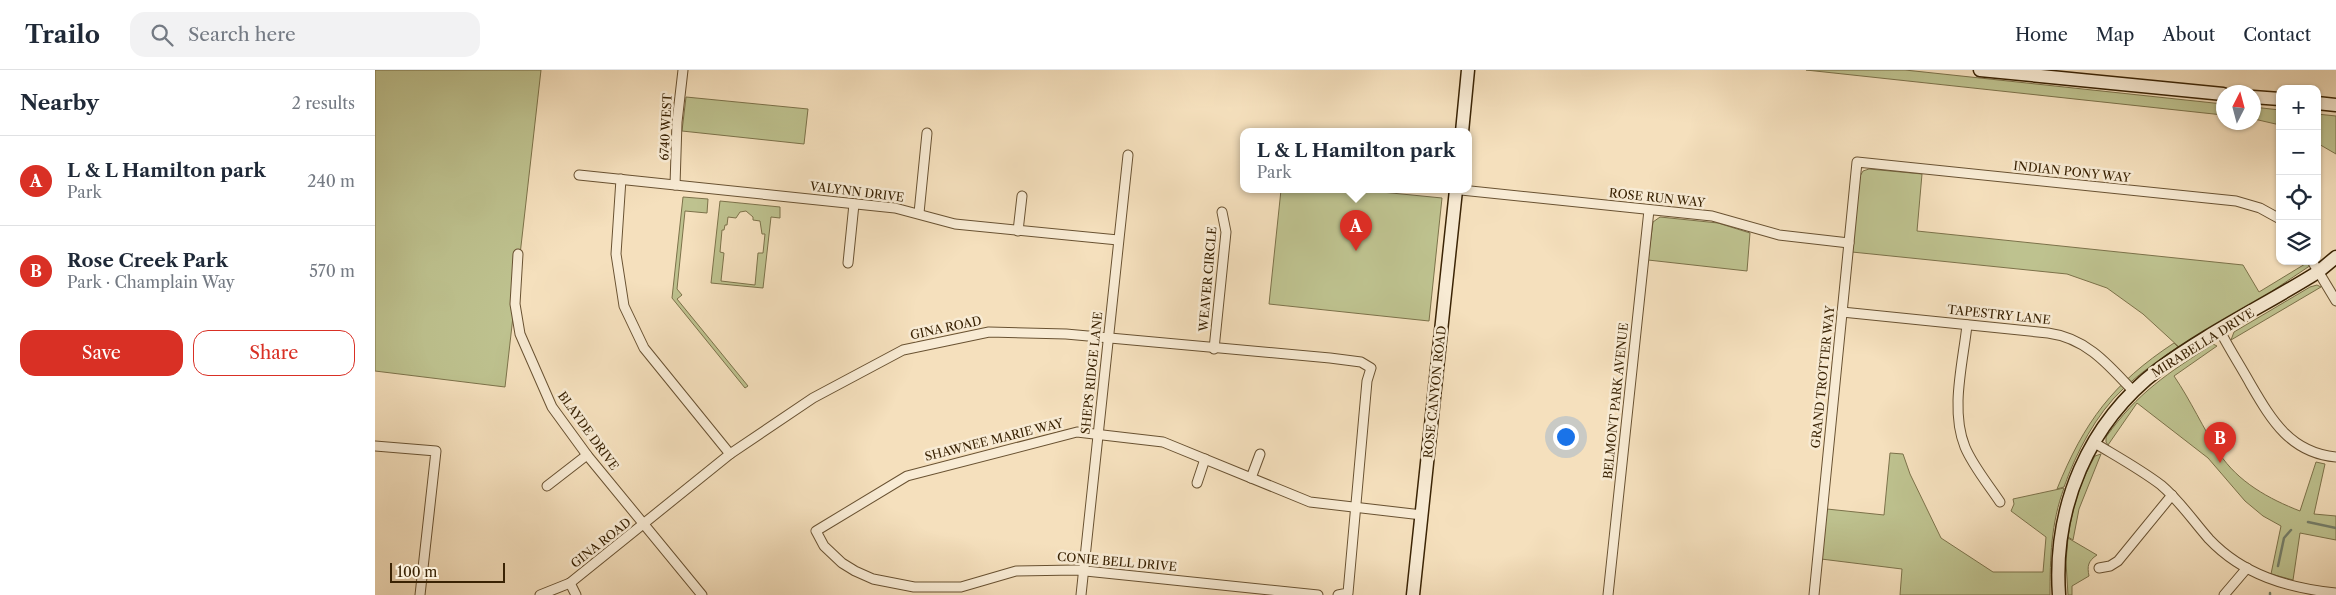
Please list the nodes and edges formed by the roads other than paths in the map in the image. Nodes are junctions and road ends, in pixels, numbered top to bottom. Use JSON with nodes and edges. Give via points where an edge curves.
{"nodes":[{"id":1,"x":683,"y":70,"type":"edge"},
{"id":2,"x":1468,"y":70,"type":"edge"},
{"id":3,"x":1980,"y":70,"type":"edge"},
{"id":4,"x":2216,"y":93,"type":"edge"},
{"id":5,"x":2261,"y":98,"type":"edge"},
{"id":6,"x":2276,"y":100,"type":"edge"},
{"id":7,"x":2321,"y":103,"type":"edge"},
{"id":8,"x":2336,"y":105,"type":"edge"},
{"id":9,"x":1462,"y":128,"type":"edge"},
{"id":10,"x":927,"y":133,"type":"dead end"},
{"id":11,"x":1128,"y":154,"type":"dead end"},
{"id":12,"x":1857,"y":162,"type":"joint"},
{"id":13,"x":579,"y":175,"type":"dead end"},
{"id":14,"x":621,"y":179,"type":"junction"},
{"id":15,"x":675,"y":185,"type":"junction"},
{"id":16,"x":1472,"y":191,"type":"edge"},
{"id":17,"x":1456,"y":193,"type":"edge"},
{"id":18,"x":1022,"y":196,"type":"dead end"},
{"id":19,"x":854,"y":204,"type":"junction"},
{"id":20,"x":1649,"y":210,"type":"junction"},
{"id":21,"x":1222,"y":212,"type":"dead end"},
{"id":22,"x":919,"y":213,"type":"junction"},
{"id":23,"x":2276,"y":218,"type":"edge"},
{"id":24,"x":1018,"y":231,"type":"junction"},
{"id":25,"x":1118,"y":240,"type":"junction"},
{"id":26,"x":1849,"y":243,"type":"junction"},
{"id":27,"x":518,"y":254,"type":"dead end"},
{"id":28,"x":2336,"y":257,"type":"edge"},
{"id":29,"x":848,"y":263,"type":"dead end"},
{"id":30,"x":2315,"y":267,"type":"edge"},
{"id":31,"x":2336,"y":301,"type":"edge"},
{"id":32,"x":1841,"y":312,"type":"junction"},
{"id":33,"x":1967,"y":324,"type":"junction"},
{"id":34,"x":2220,"y":331,"type":"junction"},
{"id":35,"x":1108,"y":338,"type":"junction"},
{"id":36,"x":1214,"y":348,"type":"junction"},
{"id":37,"x":2133,"y":391,"type":"junction"},
{"id":38,"x":1098,"y":434,"type":"junction"},
{"id":39,"x":2093,"y":442,"type":"junction"},
{"id":40,"x":375,"y":446,"type":"edge"},
{"id":41,"x":730,"y":454,"type":"junction"},
{"id":42,"x":1260,"y":454,"type":"dead end"},
{"id":43,"x":587,"y":455,"type":"junction"},
{"id":44,"x":2336,"y":457,"type":"edge"},
{"id":45,"x":1205,"y":459,"type":"junction"},
{"id":46,"x":1251,"y":478,"type":"junction"},
{"id":47,"x":1197,"y":483,"type":"dead end"},
{"id":48,"x":547,"y":486,"type":"dead end"},
{"id":49,"x":2172,"y":495,"type":"junction"},
{"id":50,"x":2000,"y":502,"type":"dead end"},
{"id":51,"x":1354,"y":507,"type":"junction"},
{"id":52,"x":1422,"y":515,"type":"junction"},
{"id":53,"x":644,"y":524,"type":"junction"},
{"id":54,"x":816,"y":532,"type":"joint"},
{"id":55,"x":2099,"y":568,"type":"dead end"},
{"id":56,"x":2247,"y":568,"type":"junction"},
{"id":57,"x":1084,"y":570,"type":"junction"},
{"id":58,"x":570,"y":583,"type":"junction"},
{"id":59,"x":2312,"y":593,"type":"edge"},
{"id":60,"x":2336,"y":593,"type":"edge"},
{"id":61,"x":420,"y":595,"type":"edge"},
{"id":62,"x":540,"y":595,"type":"edge"},
{"id":63,"x":576,"y":595,"type":"edge"},
{"id":64,"x":702,"y":595,"type":"edge"},
{"id":65,"x":1081,"y":595,"type":"edge"},
{"id":66,"x":1318,"y":595,"type":"edge"},
{"id":67,"x":1339,"y":595,"type":"edge"},
{"id":68,"x":1413,"y":595,"type":"edge"},
{"id":69,"x":1608,"y":595,"type":"edge"},
{"id":70,"x":1814,"y":595,"type":"edge"},
{"id":71,"x":2059,"y":595,"type":"edge"},
{"id":72,"x":2224,"y":595,"type":"edge"}],
"edges":[{"from":1,"to":15,"type":"street","name":"6740 WEST"},
{"from":2,"to":9,"type":"street"},
{"from":3,"to":4,"type":"street"},
{"from":5,"to":6,"type":"street"},
{"from":7,"to":8,"type":"street"},
{"from":10,"to":22,"type":"street"},
{"from":11,"to":25,"type":"street","name":"SHEPS RIDGE LANE"},
{"from":12,"to":23,"type":"street","name":"INDIAN PONY WAY","via":[[2235,202],[2260,208]]},
{"from":12,"to":26,"type":"street","name":"GRAND TROTTER WAY"},
{"from":13,"to":14,"type":"street","name":"VALYNN DRIVE"},
{"from":14,"to":15,"type":"street","name":"VALYNN DRIVE"},
{"from":14,"to":41,"type":"street","via":[[615,254],[624,306],[645,348]]},
{"from":15,"to":19,"type":"street","name":"VALYNN DRIVE"},
{"from":16,"to":20,"type":"street","name":"ROSE RUN WAY"},
{"from":17,"to":52,"type":"street","name":"ROSE CANYON ROAD"},
{"from":18,"to":24,"type":"street"},
{"from":19,"to":22,"type":"street","name":"VALYNN DRIVE"},
{"from":19,"to":29,"type":"street"},
{"from":20,"to":26,"type":"street","name":"ROSE RUN WAY","via":[[1719,218],[1779,236]]},
{"from":20,"to":69,"type":"street","name":"BELMONT PARK AVENUE"},
{"from":21,"to":36,"type":"street","name":"WEAVER CIRCLE","via":[[1226,232]]},
{"from":22,"to":24,"type":"street","name":"VALYNN DRIVE","via":[[955,224]]},
{"from":24,"to":25,"type":"street","name":"VALYNN DRIVE"},
{"from":25,"to":35,"type":"street","name":"SHEPS RIDGE LANE"},
{"from":26,"to":32,"type":"street","name":"GRAND TROTTER WAY"},
{"from":27,"to":43,"type":"street","name":"BLAYDE DRIVE","via":[[515,304],[520,334],[552,407]]},
{"from":28,"to":30,"type":"street","name":"MIRABELLA DRIVE"},
{"from":30,"to":31,"type":"street"},
{"from":30,"to":34,"type":"street","name":"MIRABELLA DRIVE"},
{"from":32,"to":33,"type":"street","name":"TAPESTRY LANE"},
{"from":32,"to":70,"type":"street","name":"GRAND TROTTER WAY"},
{"from":33,"to":37,"type":"street","name":"TAPESTRY LANE","via":[[2057,334],[2076,340],[2101,357]]},
{"from":33,"to":50,"type":"street","via":[[1958,411],[1960,430],[1970,456]]},
{"from":34,"to":37,"type":"street","name":"MIRABELLA DRIVE","via":[[2160,368]]},
{"from":34,"to":44,"type":"street","via":[[2280,431],[2303,448]]},
{"from":35,"to":36,"type":"street","name":"GINA ROAD"},
{"from":35,"to":38,"type":"street","name":"SHEPS RIDGE LANE"},
{"from":35,"to":41,"type":"street","name":"GINA ROAD","via":[[989,332],[903,350],[813,398]]},
{"from":36,"to":51,"type":"street","name":"GINA ROAD","via":[[1361,362],[1371,368]]},
{"from":37,"to":39,"type":"street","name":"MIRABELLA DRIVE"},
{"from":38,"to":45,"type":"street","name":"SHAWNEE MARIE WAY","via":[[1163,442]]},
{"from":38,"to":54,"type":"street","name":"SHAWNEE MARIE WAY","via":[[1077,432],[907,476]]},
{"from":38,"to":57,"type":"street","name":"SHEPS RIDGE LANE"},
{"from":39,"to":49,"type":"street","via":[[2146,474]]},
{"from":39,"to":71,"type":"street","name":"MIRABELLA DRIVE","via":[[2073,483],[2063,519],[2058,554]]},
{"from":40,"to":61,"type":"street","via":[[436,451]]},
{"from":41,"to":53,"type":"street","name":"GINA ROAD"},
{"from":42,"to":46,"type":"street"},
{"from":43,"to":48,"type":"street"},
{"from":43,"to":53,"type":"street","name":"BLAYDE DRIVE"},
{"from":45,"to":46,"type":"street","name":"SHAWNEE MARIE WAY"},
{"from":45,"to":47,"type":"street"},
{"from":46,"to":51,"type":"street","name":"SHAWNEE MARIE WAY","via":[[1310,502]]},
{"from":49,"to":55,"type":"street","via":[[2118,561]]},
{"from":49,"to":56,"type":"street","via":[[2210,540]]},
{"from":51,"to":52,"type":"street","name":"SHAWNEE MARIE WAY"},
{"from":51,"to":67,"type":"street","via":[[1347,593]]},
{"from":52,"to":68,"type":"street","name":"ROSE CANYON ROAD"},
{"from":53,"to":58,"type":"street","name":"GINA ROAD"},
{"from":53,"to":64,"type":"street","name":"BLAYDE DRIVE"},
{"from":54,"to":57,"type":"street","name":"CONIE BELL DRIVE","via":[[824,546],[842,563],[873,579],[914,586],[961,587],[1030,569]]},
{"from":56,"to":59,"type":"street","via":[[2279,583]]},
{"from":56,"to":72,"type":"street"},
{"from":57,"to":65,"type":"street","name":"SHEPS RIDGE LANE"},
{"from":57,"to":66,"type":"street","name":"CONIE BELL DRIVE"},
{"from":58,"to":62,"type":"street","name":"GINA ROAD"},
{"from":58,"to":63,"type":"street"},
{"from":59,"to":60,"type":"street"}]}
